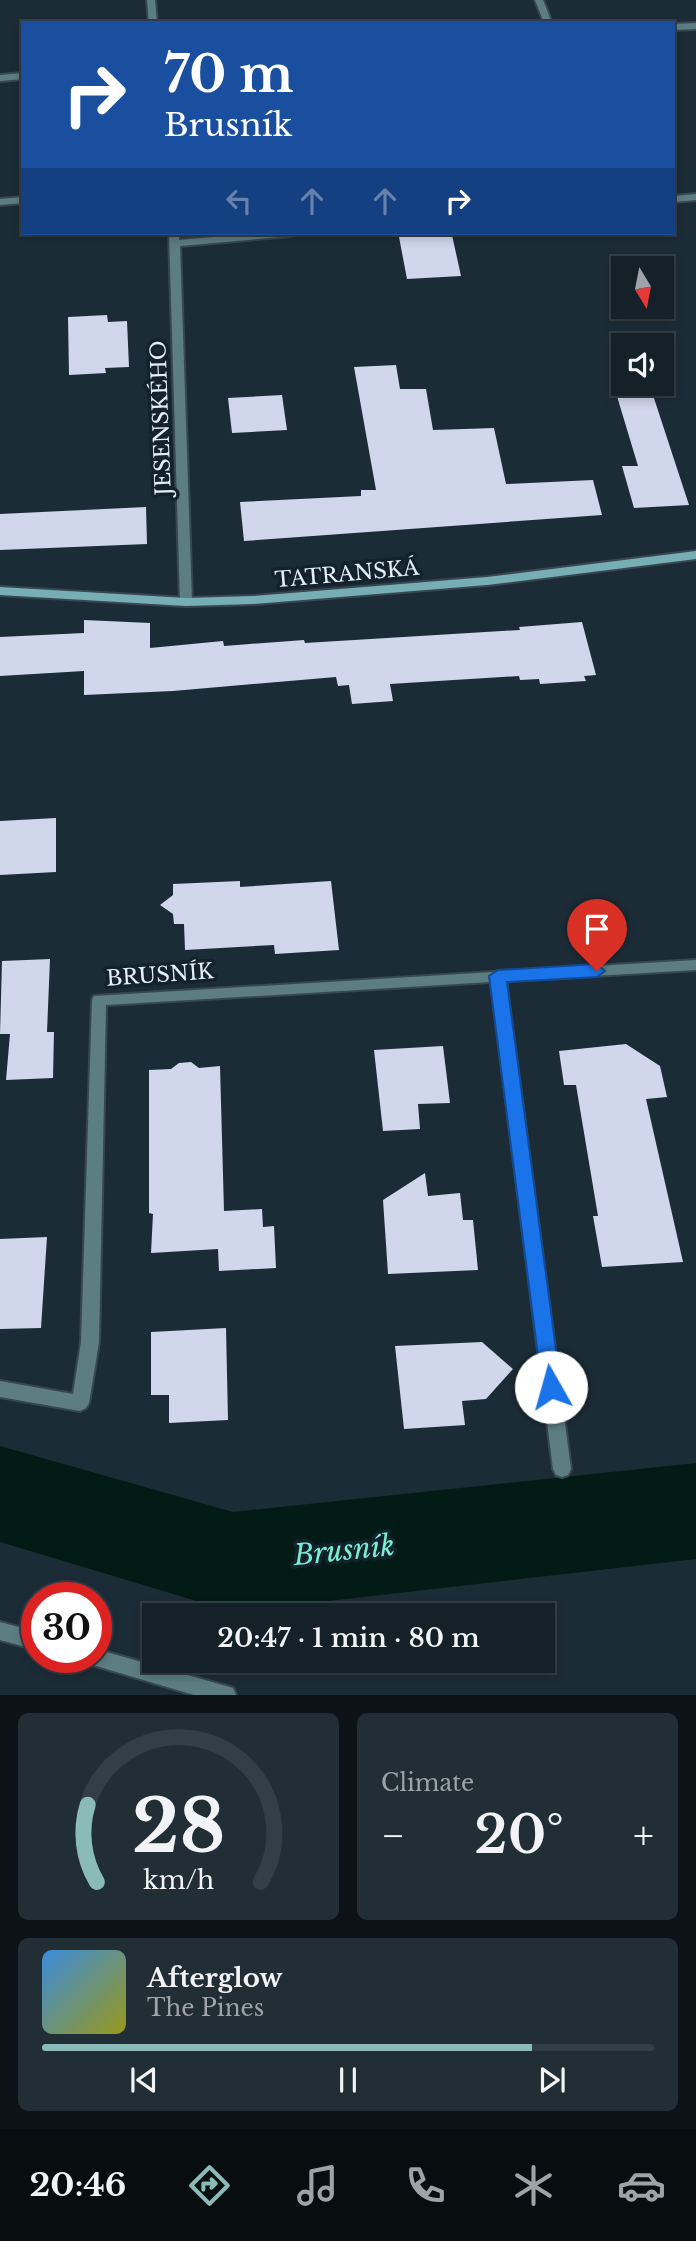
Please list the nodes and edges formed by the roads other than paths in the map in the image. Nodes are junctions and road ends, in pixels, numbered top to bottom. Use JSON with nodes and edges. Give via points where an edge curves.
{"nodes":[{"id":1,"x":151,"y":0,"type":"edge"},
{"id":2,"x":539,"y":0,"type":"edge"},
{"id":3,"x":153,"y":21,"type":"edge"},
{"id":4,"x":547,"y":21,"type":"edge"},
{"id":5,"x":696,"y":26,"type":"edge"},
{"id":6,"x":675,"y":27,"type":"edge"},
{"id":7,"x":21,"y":76,"type":"edge"},
{"id":8,"x":0,"y":78,"type":"edge"},
{"id":9,"x":696,"y":197,"type":"edge"},
{"id":10,"x":675,"y":199,"type":"edge"},
{"id":11,"x":21,"y":200,"type":"edge"},
{"id":12,"x":0,"y":202,"type":"edge"},
{"id":13,"x":244,"y":235,"type":"edge"},
{"id":14,"x":174,"y":238,"type":"edge"},
{"id":15,"x":696,"y":555,"type":"edge"},
{"id":16,"x":0,"y":591,"type":"edge"},
{"id":17,"x":186,"y":603,"type":"junction"},
{"id":18,"x":696,"y":965,"type":"edge"},
{"id":19,"x":498,"y":976,"type":"junction"},
{"id":20,"x":0,"y":1390,"type":"edge"},
{"id":21,"x":562,"y":1469,"type":"dead end"},
{"id":22,"x":0,"y":1631,"type":"edge"},
{"id":23,"x":21,"y":1637,"type":"edge"},
{"id":24,"x":112,"y":1662,"type":"edge"},
{"id":25,"x":226,"y":1695,"type":"edge"}],
"edges":[{"from":1,"to":3,"type":"street"},
{"from":2,"to":4,"type":"street"},
{"from":5,"to":6,"type":"street"},
{"from":7,"to":8,"type":"street"},
{"from":9,"to":10,"type":"street"},
{"from":11,"to":12,"type":"street"},
{"from":13,"to":14,"type":"street"},
{"from":14,"to":17,"type":"street","name":"JESENSKÉHO"},
{"from":15,"to":17,"type":"main road","name":"TATRANSKÁ","via":[[395,590]]},
{"from":16,"to":17,"type":"main road","name":"TATRANSKÁ"},
{"from":18,"to":19,"type":"street","name":"BRUSNÍK"},
{"from":19,"to":20,"type":"street","name":"BRUSNÍK","via":[[99,1000],[90,1342],[80,1404]]},
{"from":19,"to":21,"type":"street"},
{"from":22,"to":23,"type":"street"},
{"from":24,"to":25,"type":"street"}]}
